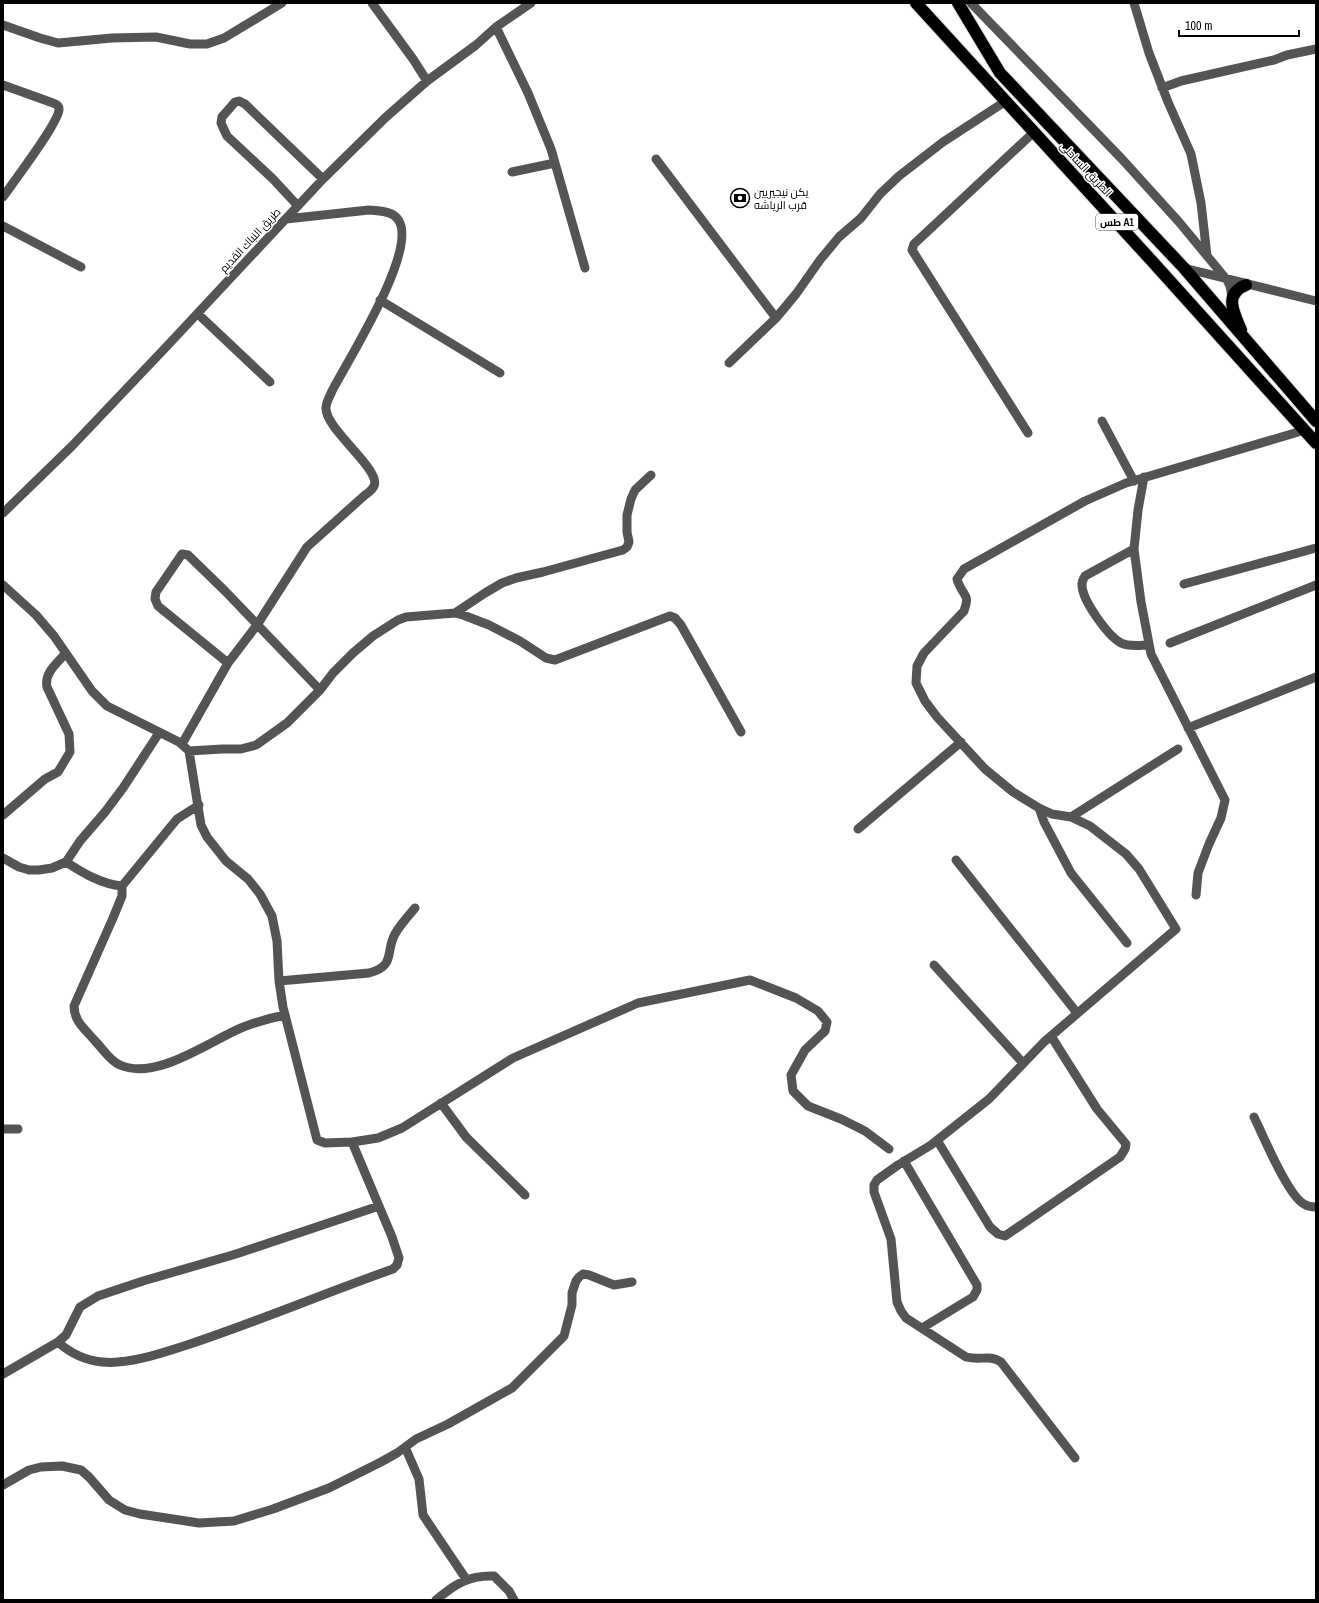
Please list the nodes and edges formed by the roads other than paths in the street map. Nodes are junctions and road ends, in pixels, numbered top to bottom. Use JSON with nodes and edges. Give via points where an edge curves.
{"nodes":[{"id":1,"x":282,"y":3,"type":"edge"},
{"id":2,"x":372,"y":3,"type":"edge"},
{"id":3,"x":531,"y":3,"type":"edge"},
{"id":4,"x":916,"y":3,"type":"edge"},
{"id":5,"x":958,"y":3,"type":"edge"},
{"id":6,"x":972,"y":3,"type":"edge"},
{"id":7,"x":1134,"y":3,"type":"edge"},
{"id":8,"x":3,"y":25,"type":"edge"},
{"id":9,"x":496,"y":27,"type":"junction"},
{"id":10,"x":1316,"y":49,"type":"edge"},
{"id":11,"x":427,"y":81,"type":"junction"},
{"id":12,"x":3,"y":85,"type":"edge"},
{"id":13,"x":1162,"y":88,"type":"junction"},
{"id":14,"x":1006,"y":101,"type":"junction"},
{"id":15,"x":1034,"y":132,"type":"junction"},
{"id":16,"x":656,"y":159,"type":"dead end"},
{"id":17,"x":555,"y":163,"type":"junction"},
{"id":18,"x":512,"y":172,"type":"dead end"},
{"id":19,"x":323,"y":179,"type":"junction"},
{"id":20,"x":3,"y":197,"type":"edge"},
{"id":21,"x":298,"y":206,"type":"junction"},
{"id":22,"x":286,"y":218,"type":"junction"},
{"id":23,"x":3,"y":226,"type":"edge"},
{"id":24,"x":1208,"y":256,"type":"junction"},
{"id":25,"x":81,"y":267,"type":"dead end"},
{"id":26,"x":585,"y":268,"type":"dead end"},
{"id":27,"x":1184,"y":268,"type":"junction"},
{"id":28,"x":1226,"y":280,"type":"junction"},
{"id":29,"x":1246,"y":284,"type":"junction"},
{"id":30,"x":1232,"y":297,"type":"junction"},
{"id":31,"x":380,"y":300,"type":"junction"},
{"id":32,"x":1316,"y":301,"type":"edge"},
{"id":33,"x":198,"y":314,"type":"junction"},
{"id":34,"x":776,"y":318,"type":"junction"},
{"id":35,"x":1243,"y":337,"type":"junction"},
{"id":36,"x":729,"y":363,"type":"dead end"},
{"id":37,"x":500,"y":373,"type":"dead end"},
{"id":38,"x":270,"y":382,"type":"dead end"},
{"id":39,"x":1315,"y":420,"type":"edge"},
{"id":40,"x":1102,"y":421,"type":"dead end"},
{"id":41,"x":1305,"y":430,"type":"junction"},
{"id":42,"x":1028,"y":433,"type":"dead end"},
{"id":43,"x":1316,"y":443,"type":"edge"},
{"id":44,"x":651,"y":475,"type":"dead end"},
{"id":45,"x":1144,"y":477,"type":"junction"},
{"id":46,"x":1134,"y":481,"type":"junction"},
{"id":47,"x":3,"y":513,"type":"edge"},
{"id":48,"x":1134,"y":548,"type":"junction"},
{"id":49,"x":1316,"y":548,"type":"edge"},
{"id":50,"x":1184,"y":584,"type":"dead end"},
{"id":51,"x":3,"y":585,"type":"edge"},
{"id":52,"x":1316,"y":585,"type":"edge"},
{"id":53,"x":455,"y":613,"type":"junction"},
{"id":54,"x":257,"y":625,"type":"junction"},
{"id":55,"x":1170,"y":643,"type":"dead end"},
{"id":56,"x":1149,"y":645,"type":"junction"},
{"id":57,"x":66,"y":653,"type":"junction"},
{"id":58,"x":228,"y":663,"type":"junction"},
{"id":59,"x":1316,"y":677,"type":"edge"},
{"id":60,"x":320,"y":690,"type":"junction"},
{"id":61,"x":1188,"y":728,"type":"junction"},
{"id":62,"x":741,"y":732,"type":"dead end"},
{"id":63,"x":159,"y":733,"type":"junction"},
{"id":64,"x":961,"y":742,"type":"junction"},
{"id":65,"x":182,"y":744,"type":"junction"},
{"id":66,"x":1178,"y":749,"type":"dead end"},
{"id":67,"x":189,"y":751,"type":"junction"},
{"id":68,"x":199,"y":805,"type":"junction"},
{"id":69,"x":1040,"y":808,"type":"junction"},
{"id":70,"x":3,"y":815,"type":"edge"},
{"id":71,"x":1071,"y":816,"type":"junction"},
{"id":72,"x":858,"y":829,"type":"dead end"},
{"id":73,"x":3,"y":858,"type":"edge"},
{"id":74,"x":956,"y":860,"type":"dead end"},
{"id":75,"x":66,"y":862,"type":"junction"},
{"id":76,"x":122,"y":886,"type":"junction"},
{"id":77,"x":1196,"y":895,"type":"dead end"},
{"id":78,"x":415,"y":908,"type":"dead end"},
{"id":79,"x":1127,"y":942,"type":"dead end"},
{"id":80,"x":934,"y":965,"type":"dead end"},
{"id":81,"x":279,"y":981,"type":"junction"},
{"id":82,"x":1077,"y":1013,"type":"junction"},
{"id":83,"x":285,"y":1015,"type":"junction"},
{"id":84,"x":1050,"y":1036,"type":"junction"},
{"id":85,"x":1024,"y":1063,"type":"junction"},
{"id":86,"x":441,"y":1103,"type":"junction"},
{"id":87,"x":1254,"y":1117,"type":"dead end"},
{"id":88,"x":3,"y":1129,"type":"edge"},
{"id":89,"x":18,"y":1129,"type":"dead end"},
{"id":90,"x":937,"y":1140,"type":"junction"},
{"id":91,"x":352,"y":1142,"type":"junction"},
{"id":92,"x":889,"y":1149,"type":"dead end"},
{"id":93,"x":904,"y":1161,"type":"junction"},
{"id":94,"x":525,"y":1195,"type":"dead end"},
{"id":95,"x":379,"y":1206,"type":"junction"},
{"id":96,"x":1316,"y":1207,"type":"edge"},
{"id":97,"x":632,"y":1282,"type":"dead end"},
{"id":98,"x":922,"y":1328,"type":"junction"},
{"id":99,"x":58,"y":1342,"type":"junction"},
{"id":100,"x":3,"y":1374,"type":"edge"},
{"id":101,"x":406,"y":1447,"type":"junction"},
{"id":102,"x":1075,"y":1458,"type":"dead end"},
{"id":103,"x":3,"y":1485,"type":"edge"},
{"id":104,"x":466,"y":1579,"type":"junction"},
{"id":105,"x":436,"y":1600,"type":"edge"},
{"id":106,"x":514,"y":1600,"type":"edge"}],
"edges":[{"from":1,"to":8,"type":"street","via":[[224,38],[207,44],[190,44],[156,37],[58,42]]},
{"from":2,"to":11,"type":"street"},
{"from":3,"to":9,"type":"street","name":"طريق النباك القديم"},
{"from":4,"to":14,"type":"highway","name":"الطريق الساحلى","number":"طس A1"},
{"from":5,"to":27,"type":"highway","name":"الطريق الساحلى","number":"طس A1","via":[[1000,73]]},
{"from":6,"to":24,"type":"street","via":[[1121,158]]},
{"from":7,"to":13,"type":"street"},
{"from":9,"to":11,"type":"street","name":"طريق النباك القديم"},
{"from":9,"to":17,"type":"street","via":[[528,93]]},
{"from":10,"to":13,"type":"street","via":[[1181,81]]},
{"from":11,"to":19,"type":"street","name":"طريق النباك القديم"},
{"from":12,"to":20,"type":"street","via":[[53,102],[59,109],[47,134]]},
{"from":13,"to":24,"type":"street","via":[[1191,154]]},
{"from":14,"to":15,"type":"highway","name":"الطريق الساحلى","number":"طس A1"},
{"from":14,"to":34,"type":"street","via":[[943,142],[899,176],[880,194],[861,218],[839,237]]},
{"from":15,"to":41,"type":"highway","name":"الطريق الساحلى","number":"طس A1"},
{"from":15,"to":42,"type":"street","via":[[914,244],[912,250]]},
{"from":16,"to":34,"type":"street"},
{"from":17,"to":18,"type":"street"},
{"from":17,"to":26,"type":"street"},
{"from":19,"to":21,"type":"street","name":"طريق النباك القديم"},
{"from":19,"to":21,"type":"street","via":[[245,104],[235,102],[222,117],[221,123],[227,136]]},
{"from":21,"to":22,"type":"street","name":"طريق النباك القديم"},
{"from":22,"to":31,"type":"street","via":[[354,211],[382,211],[391,214],[399,221],[402,230],[401,245],[398,262]]},
{"from":22,"to":33,"type":"street","name":"طريق النباك القديم"},
{"from":23,"to":25,"type":"street"},
{"from":24,"to":28,"type":"street"},
{"from":27,"to":28,"type":"street"},
{"from":27,"to":35,"type":"highway","name":"الطريق الساحلى","number":"طس A1"},
{"from":28,"to":29,"type":"street"},
{"from":28,"to":30,"type":"street"},
{"from":29,"to":30,"type":"highway"},
{"from":29,"to":32,"type":"street"},
{"from":30,"to":35,"type":"highway"},
{"from":31,"to":37,"type":"street"},
{"from":31,"to":54,"type":"street","via":[[326,407],[330,422],[374,478],[374,487],[307,547]]},
{"from":33,"to":38,"type":"street"},
{"from":33,"to":47,"type":"street","name":"طريق النباك القديم","via":[[49,469]]},
{"from":34,"to":36,"type":"street"},
{"from":35,"to":39,"type":"highway","name":"الطريق الساحلى","number":"طس A1"},
{"from":40,"to":46,"type":"street"},
{"from":41,"to":43,"type":"highway","name":"الطريق الساحلى","number":"طس A1"},
{"from":41,"to":45,"type":"street"},
{"from":44,"to":53,"type":"street","via":[[635,490],[631,499],[627,515],[628,547],[516,578],[485,593]]},
{"from":45,"to":46,"type":"street"},
{"from":45,"to":48,"type":"street"},
{"from":46,"to":64,"type":"street","via":[[1085,501],[999,548],[964,569],[957,579],[966,597],[964,611],[924,653],[917,666],[916,683],[937,717]]},
{"from":48,"to":56,"type":"street"},
{"from":48,"to":56,"type":"street","via":[[1085,576],[1081,583],[1082,592],[1092,612],[1118,641],[1131,646]]},
{"from":49,"to":50,"type":"street"},
{"from":51,"to":57,"type":"street","via":[[36,615]]},
{"from":52,"to":55,"type":"street"},
{"from":53,"to":60,"type":"street","via":[[410,616],[398,620],[353,653]]},
{"from":53,"to":62,"type":"street","via":[[489,624],[546,658],[555,660],[670,616],[675,618]]},
{"from":54,"to":58,"type":"street"},
{"from":54,"to":58,"type":"street","via":[[188,555],[180,556],[156,592],[158,606]]},
{"from":54,"to":60,"type":"street"},
{"from":56,"to":61,"type":"street","via":[[1151,654]]},
{"from":57,"to":63,"type":"street","via":[[92,691],[107,706]]},
{"from":57,"to":70,"type":"street","via":[[46,680],[69,734],[70,752],[58,772],[45,779]]},
{"from":58,"to":65,"type":"street"},
{"from":59,"to":61,"type":"street"},
{"from":60,"to":67,"type":"street","via":[[287,723],[256,745],[241,749]]},
{"from":61,"to":77,"type":"street","via":[[1225,800],[1221,818],[1198,873]]},
{"from":63,"to":65,"type":"street"},
{"from":63,"to":75,"type":"street","via":[[105,812]]},
{"from":64,"to":69,"type":"street","via":[[985,769],[1013,792]]},
{"from":64,"to":72,"type":"street"},
{"from":65,"to":67,"type":"street"},
{"from":66,"to":71,"type":"street"},
{"from":67,"to":68,"type":"street"},
{"from":68,"to":76,"type":"street","via":[[178,819]]},
{"from":68,"to":81,"type":"street","via":[[201,825],[207,837],[226,861],[248,879],[272,916],[277,941]]},
{"from":69,"to":71,"type":"street","via":[[1052,814]]},
{"from":69,"to":79,"type":"street","via":[[1044,822],[1071,872]]},
{"from":71,"to":82,"type":"street","via":[[1090,826],[1126,854],[1139,869],[1176,929]]},
{"from":73,"to":75,"type":"street","via":[[29,870],[52,868]]},
{"from":74,"to":82,"type":"street"},
{"from":75,"to":76,"type":"street","via":[[85,874],[109,884]]},
{"from":76,"to":83,"type":"street","via":[[122,896],[74,1006],[74,1014],[79,1024],[114,1062],[130,1068],[152,1068],[187,1055],[241,1028]]},
{"from":78,"to":81,"type":"street","via":[[394,934],[386,965],[381,969],[369,973]]},
{"from":80,"to":85,"type":"street"},
{"from":81,"to":83,"type":"street"},
{"from":82,"to":84,"type":"street"},
{"from":83,"to":91,"type":"street","via":[[317,1140],[324,1143]]},
{"from":84,"to":85,"type":"street"},
{"from":84,"to":90,"type":"street","via":[[1097,1109],[1126,1144],[1120,1157],[1005,1236],[990,1227]]},
{"from":85,"to":90,"type":"street","via":[[989,1099]]},
{"from":86,"to":91,"type":"street","via":[[402,1128],[378,1138]]},
{"from":86,"to":92,"type":"street","via":[[513,1058],[638,1002],[750,980],[796,998],[818,1011],[827,1022],[825,1031],[805,1050],[791,1074],[792,1091],[808,1106],[865,1131]]},
{"from":86,"to":94,"type":"street","via":[[466,1136]]},
{"from":87,"to":96,"type":"street","via":[[1295,1197],[1303,1204]]},
{"from":88,"to":89,"type":"street"},
{"from":90,"to":93,"type":"street"},
{"from":91,"to":95,"type":"street"},
{"from":93,"to":98,"type":"street","via":[[877,1180],[874,1192],[891,1239],[897,1302],[906,1318]]},
{"from":93,"to":98,"type":"street","via":[[977,1285],[973,1297]]},
{"from":95,"to":99,"type":"street","via":[[236,1254],[142,1280],[98,1296],[80,1307],[66,1335]]},
{"from":95,"to":99,"type":"street","via":[[399,1258],[398,1265],[393,1269],[222,1333],[152,1356],[103,1363],[85,1359]]},
{"from":97,"to":101,"type":"street","via":[[614,1285],[583,1274],[576,1281],[572,1293],[572,1305],[564,1336],[512,1388],[416,1439]]},
{"from":98,"to":102,"type":"street","via":[[966,1357],[994,1357],[1001,1362]]},
{"from":99,"to":100,"type":"street"},
{"from":101,"to":103,"type":"street","via":[[329,1488],[273,1510],[234,1521],[199,1523],[125,1510],[110,1500],[85,1473],[72,1467],[41,1467],[29,1470]]},
{"from":101,"to":104,"type":"street","via":[[419,1479],[423,1515]]},
{"from":104,"to":105,"type":"street"},
{"from":104,"to":106,"type":"street","via":[[481,1575],[494,1576],[509,1590]]}]}
